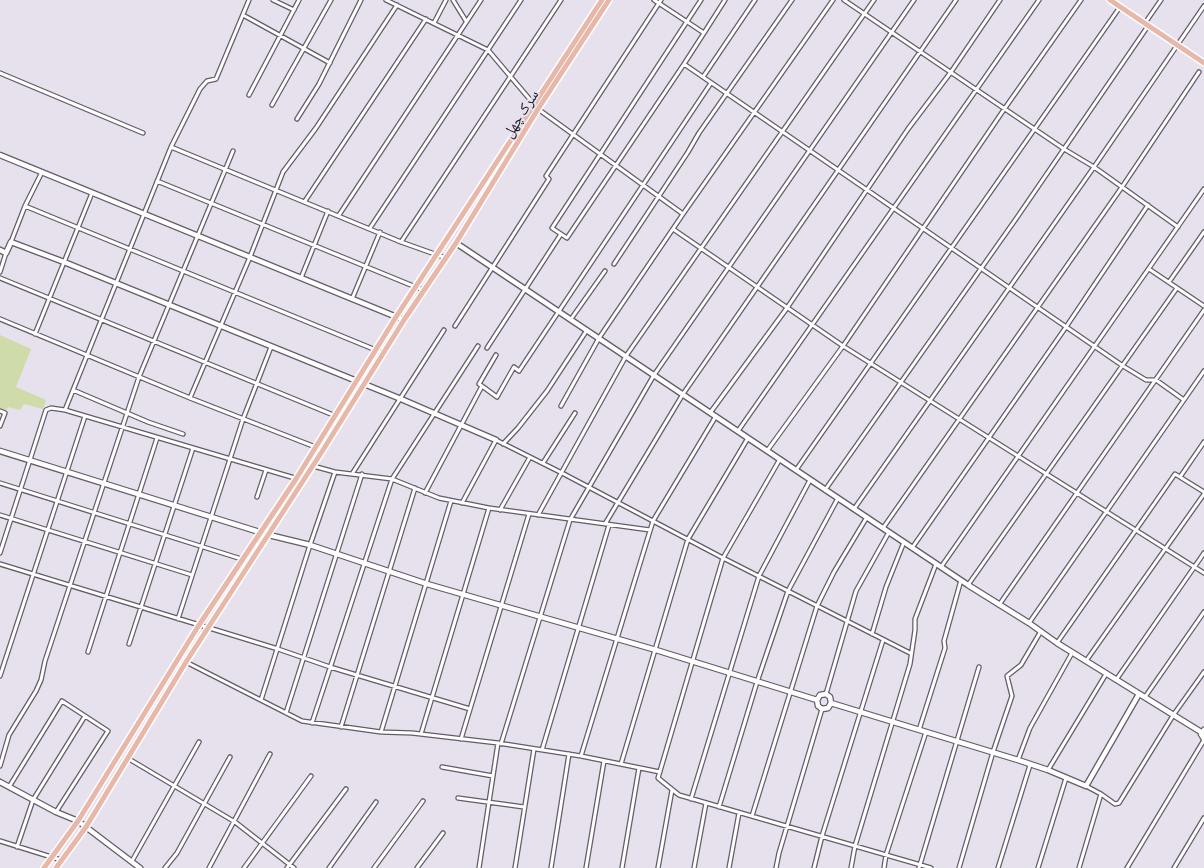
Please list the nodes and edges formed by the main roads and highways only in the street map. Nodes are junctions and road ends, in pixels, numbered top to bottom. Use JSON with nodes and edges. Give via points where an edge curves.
{"nodes":[{"id":1,"x":602,"y":0,"type":"edge"},
{"id":2,"x":609,"y":0,"type":"edge"},
{"id":3,"x":1115,"y":2,"type":"edge"},
{"id":4,"x":1204,"y":62,"type":"edge"},
{"id":5,"x":536,"y":108,"type":"junction"},
{"id":6,"x":44,"y":868,"type":"edge"},
{"id":7,"x":56,"y":868,"type":"edge"}],
"edges":[{"from":1,"to":5,"type":"main road"},
{"from":2,"to":5,"type":"main road","name":"سرک چهل"},
{"from":3,"to":4,"type":"main road"},
{"from":5,"to":6,"type":"main road","via":[[415,287],[78,821]]},
{"from":5,"to":7,"type":"main road","name":"سرک چهل","via":[[446,258],[186,662],[86,827]]}]}
